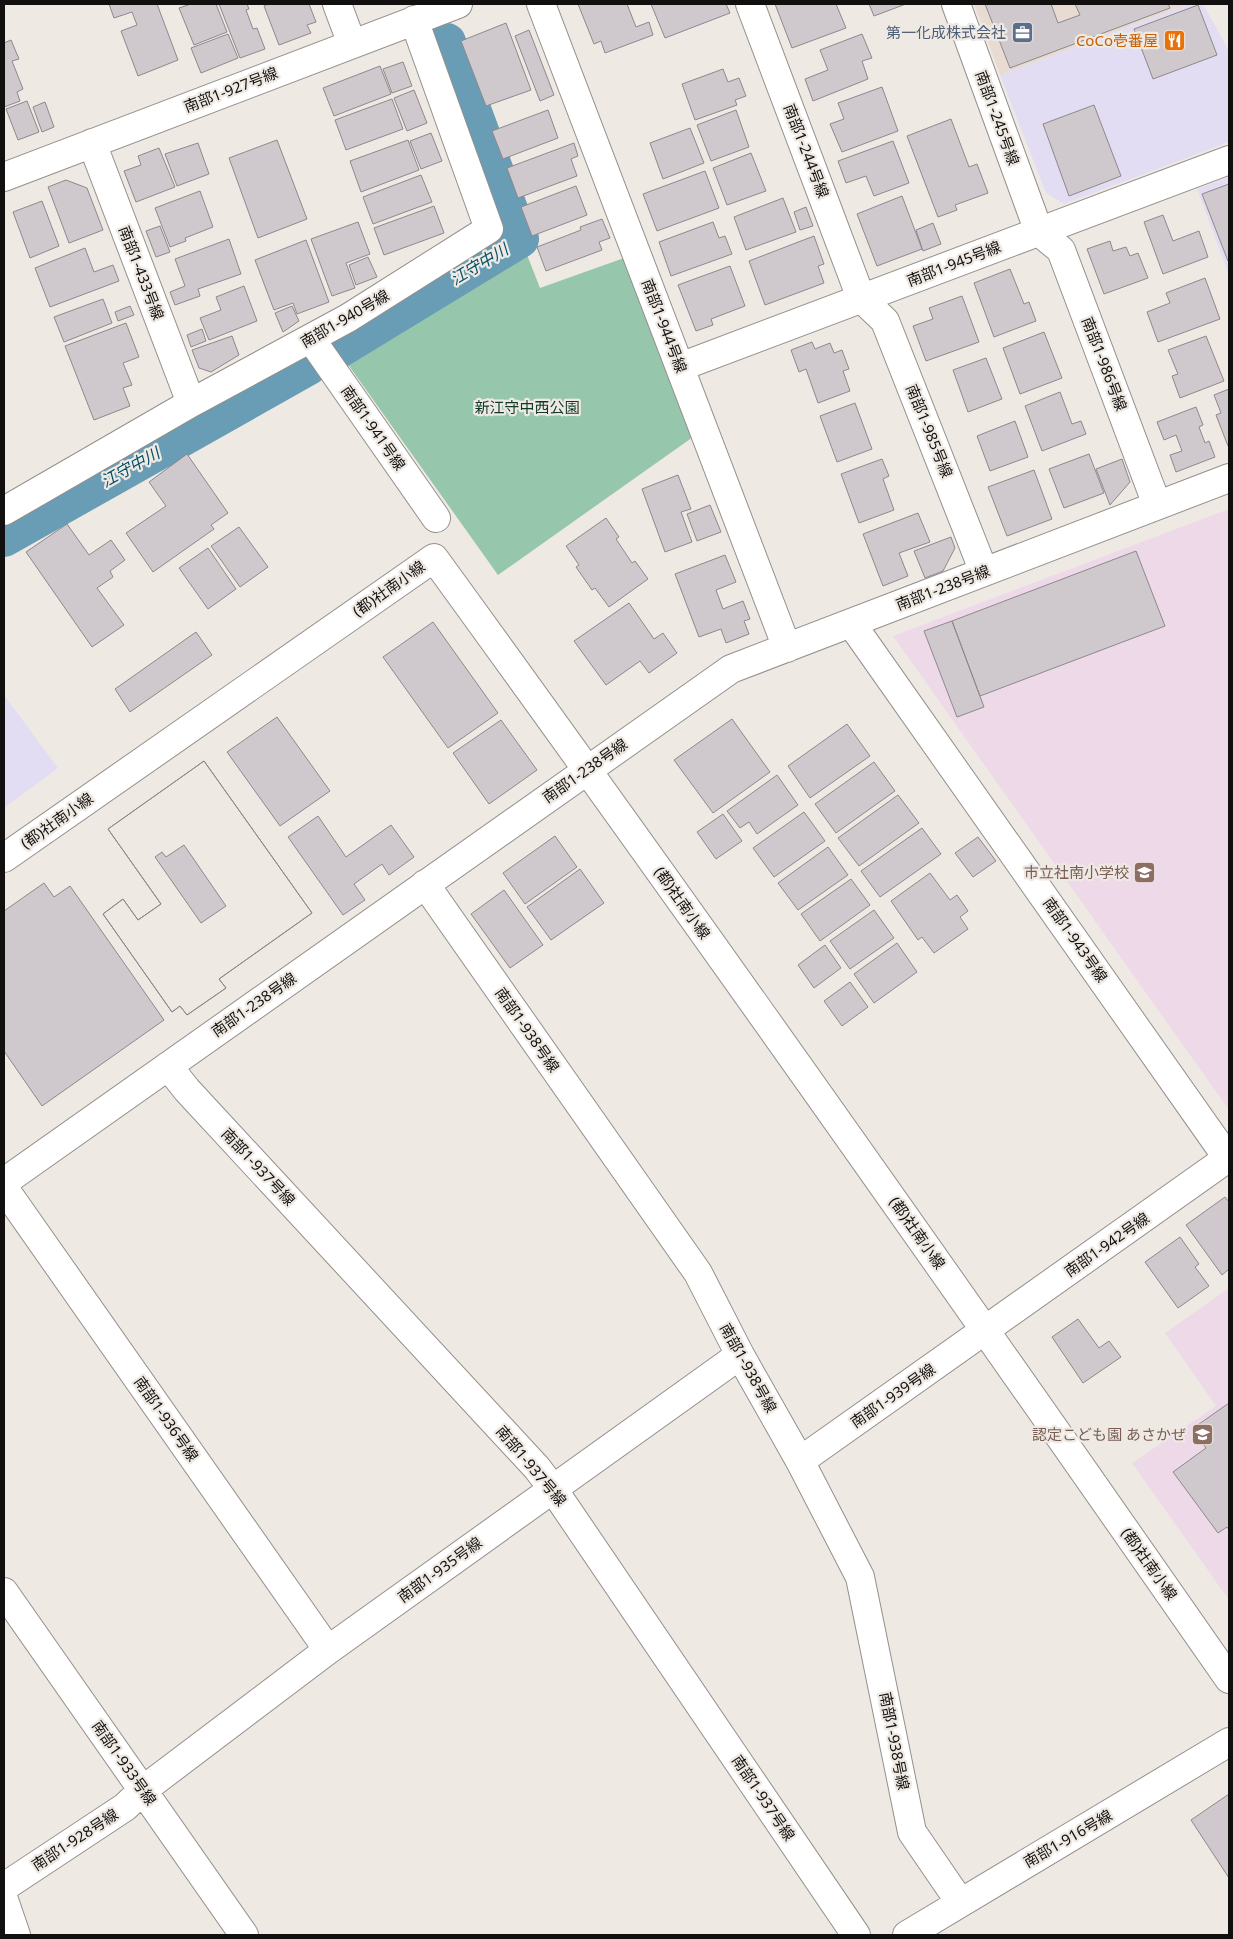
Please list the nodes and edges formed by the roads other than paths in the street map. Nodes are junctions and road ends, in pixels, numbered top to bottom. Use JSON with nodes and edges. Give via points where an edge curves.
{"nodes":[{"id":1,"x":337,"y":4,"type":"edge"},
{"id":2,"x":458,"y":4,"type":"edge"},
{"id":3,"x":541,"y":4,"type":"edge"},
{"id":4,"x":750,"y":4,"type":"edge"},
{"id":5,"x":956,"y":4,"type":"edge"},
{"id":6,"x":414,"y":20,"type":"junction"},
{"id":7,"x":352,"y":44,"type":"junction"},
{"id":8,"x":92,"y":144,"type":"junction"},
{"id":9,"x":1229,"y":160,"type":"edge"},
{"id":10,"x":4,"y":177,"type":"edge"},
{"id":11,"x":1039,"y":232,"type":"junction"},
{"id":12,"x":861,"y":298,"type":"junction"},
{"id":13,"x":311,"y":338,"type":"junction"},
{"id":14,"x":680,"y":367,"type":"junction"},
{"id":15,"x":191,"y":403,"type":"junction"},
{"id":16,"x":1229,"y":478,"type":"edge"},
{"id":17,"x":1157,"y":506,"type":"junction"},
{"id":18,"x":4,"y":511,"type":"edge"},
{"id":19,"x":436,"y":518,"type":"dead end"},
{"id":20,"x":984,"y":572,"type":"junction"},
{"id":21,"x":851,"y":623,"type":"junction"},
{"id":22,"x":787,"y":648,"type":"junction"},
{"id":23,"x":587,"y":769,"type":"junction"},
{"id":24,"x":4,"y":858,"type":"edge"},
{"id":25,"x":424,"y":884,"type":"junction"},
{"id":26,"x":168,"y":1066,"type":"junction"},
{"id":27,"x":1229,"y":1159,"type":"edge"},
{"id":28,"x":4,"y":1182,"type":"edge"},
{"id":29,"x":4,"y":1188,"type":"edge"},
{"id":30,"x":986,"y":1331,"type":"junction"},
{"id":31,"x":740,"y":1355,"type":"junction"},
{"id":32,"x":800,"y":1461,"type":"junction"},
{"id":33,"x":554,"y":1489,"type":"junction"},
{"id":34,"x":4,"y":1592,"type":"edge"},
{"id":35,"x":328,"y":1650,"type":"junction"},
{"id":36,"x":1229,"y":1679,"type":"edge"},
{"id":37,"x":1229,"y":1742,"type":"edge"},
{"id":38,"x":143,"y":1790,"type":"junction"},
{"id":39,"x":4,"y":1886,"type":"edge"},
{"id":40,"x":4,"y":1900,"type":"edge"},
{"id":41,"x":960,"y":1902,"type":"junction"},
{"id":42,"x":16,"y":1935,"type":"edge"},
{"id":43,"x":244,"y":1935,"type":"edge"},
{"id":44,"x":856,"y":1935,"type":"edge"},
{"id":45,"x":907,"y":1935,"type":"edge"}],
"edges":[{"from":1,"to":7,"type":"street"},
{"from":2,"to":6,"type":"street","name":"南部1-927号線"},
{"from":3,"to":14,"type":"street","name":"南部1-944号線"},
{"from":4,"to":12,"type":"street","name":"南部1-244号線"},
{"from":5,"to":11,"type":"street","name":"南部1-245号線"},
{"from":6,"to":7,"type":"street","name":"南部1-927号線"},
{"from":6,"to":13,"type":"street","name":"南部1-940号線","via":[[490,229]]},
{"from":7,"to":8,"type":"street","name":"南部1-927号線"},
{"from":8,"to":10,"type":"street","name":"南部1-927号線"},
{"from":8,"to":15,"type":"street","name":"南部1-433号線"},
{"from":9,"to":11,"type":"street","name":"南部1-945号線"},
{"from":11,"to":12,"type":"street","name":"南部1-945号線"},
{"from":11,"to":17,"type":"street","name":"南部1-986号線","via":[[1061,250]]},
{"from":12,"to":14,"type":"street","name":"南部1-945号線"},
{"from":12,"to":20,"type":"street","name":"南部1-985号線","via":[[885,321]]},
{"from":13,"to":15,"type":"street","name":"南部1-940号線"},
{"from":13,"to":19,"type":"street","name":"南部1-941号線"},
{"from":14,"to":22,"type":"street","name":"南部1-944号線"},
{"from":15,"to":18,"type":"street","name":"南部1-940号線"},
{"from":16,"to":17,"type":"street","name":"南部1-238号線"},
{"from":17,"to":20,"type":"street","name":"南部1-238号線"},
{"from":20,"to":21,"type":"street","name":"南部1-238号線"},
{"from":21,"to":22,"type":"street","name":"南部1-238号線"},
{"from":21,"to":27,"type":"street","name":"南部1-943号線"},
{"from":22,"to":23,"type":"street","name":"南部1-238号線","via":[[731,669]]},
{"from":23,"to":24,"type":"street","name":"(都)社南小線","via":[[434,558]]},
{"from":23,"to":25,"type":"street","name":"南部1-238号線"},
{"from":23,"to":30,"type":"street","name":"(都)社南小線"},
{"from":25,"to":26,"type":"street","name":"南部1-238号線"},
{"from":25,"to":31,"type":"street","name":"南部1-938号線","via":[[698,1273]]},
{"from":26,"to":28,"type":"street","name":"南部1-238号線"},
{"from":26,"to":33,"type":"street","name":"南部1-937号線"},
{"from":27,"to":30,"type":"street","name":"南部1-942号線"},
{"from":29,"to":35,"type":"street","name":"南部1-936号線"},
{"from":30,"to":32,"type":"street","name":"南部1-939号線"},
{"from":30,"to":36,"type":"street","name":"(都)社南小線"},
{"from":31,"to":32,"type":"street","name":"南部1-938号線"},
{"from":31,"to":33,"type":"street","name":"南部1-935号線"},
{"from":32,"to":41,"type":"street","name":"南部1-938号線","via":[[860,1578],[912,1832]]},
{"from":33,"to":35,"type":"street","name":"南部1-935号線"},
{"from":33,"to":44,"type":"street","name":"南部1-937号線"},
{"from":34,"to":38,"type":"street","name":"南部1-933号線"},
{"from":35,"to":38,"type":"street","name":"南部1-935号線"},
{"from":37,"to":41,"type":"street","name":"南部1-916号線"},
{"from":38,"to":39,"type":"street","name":"南部1-928号線","via":[[125,1807]]},
{"from":38,"to":43,"type":"street","name":"南部1-933号線"},
{"from":40,"to":42,"type":"street"},
{"from":41,"to":45,"type":"street","name":"南部1-916号線"}]}
